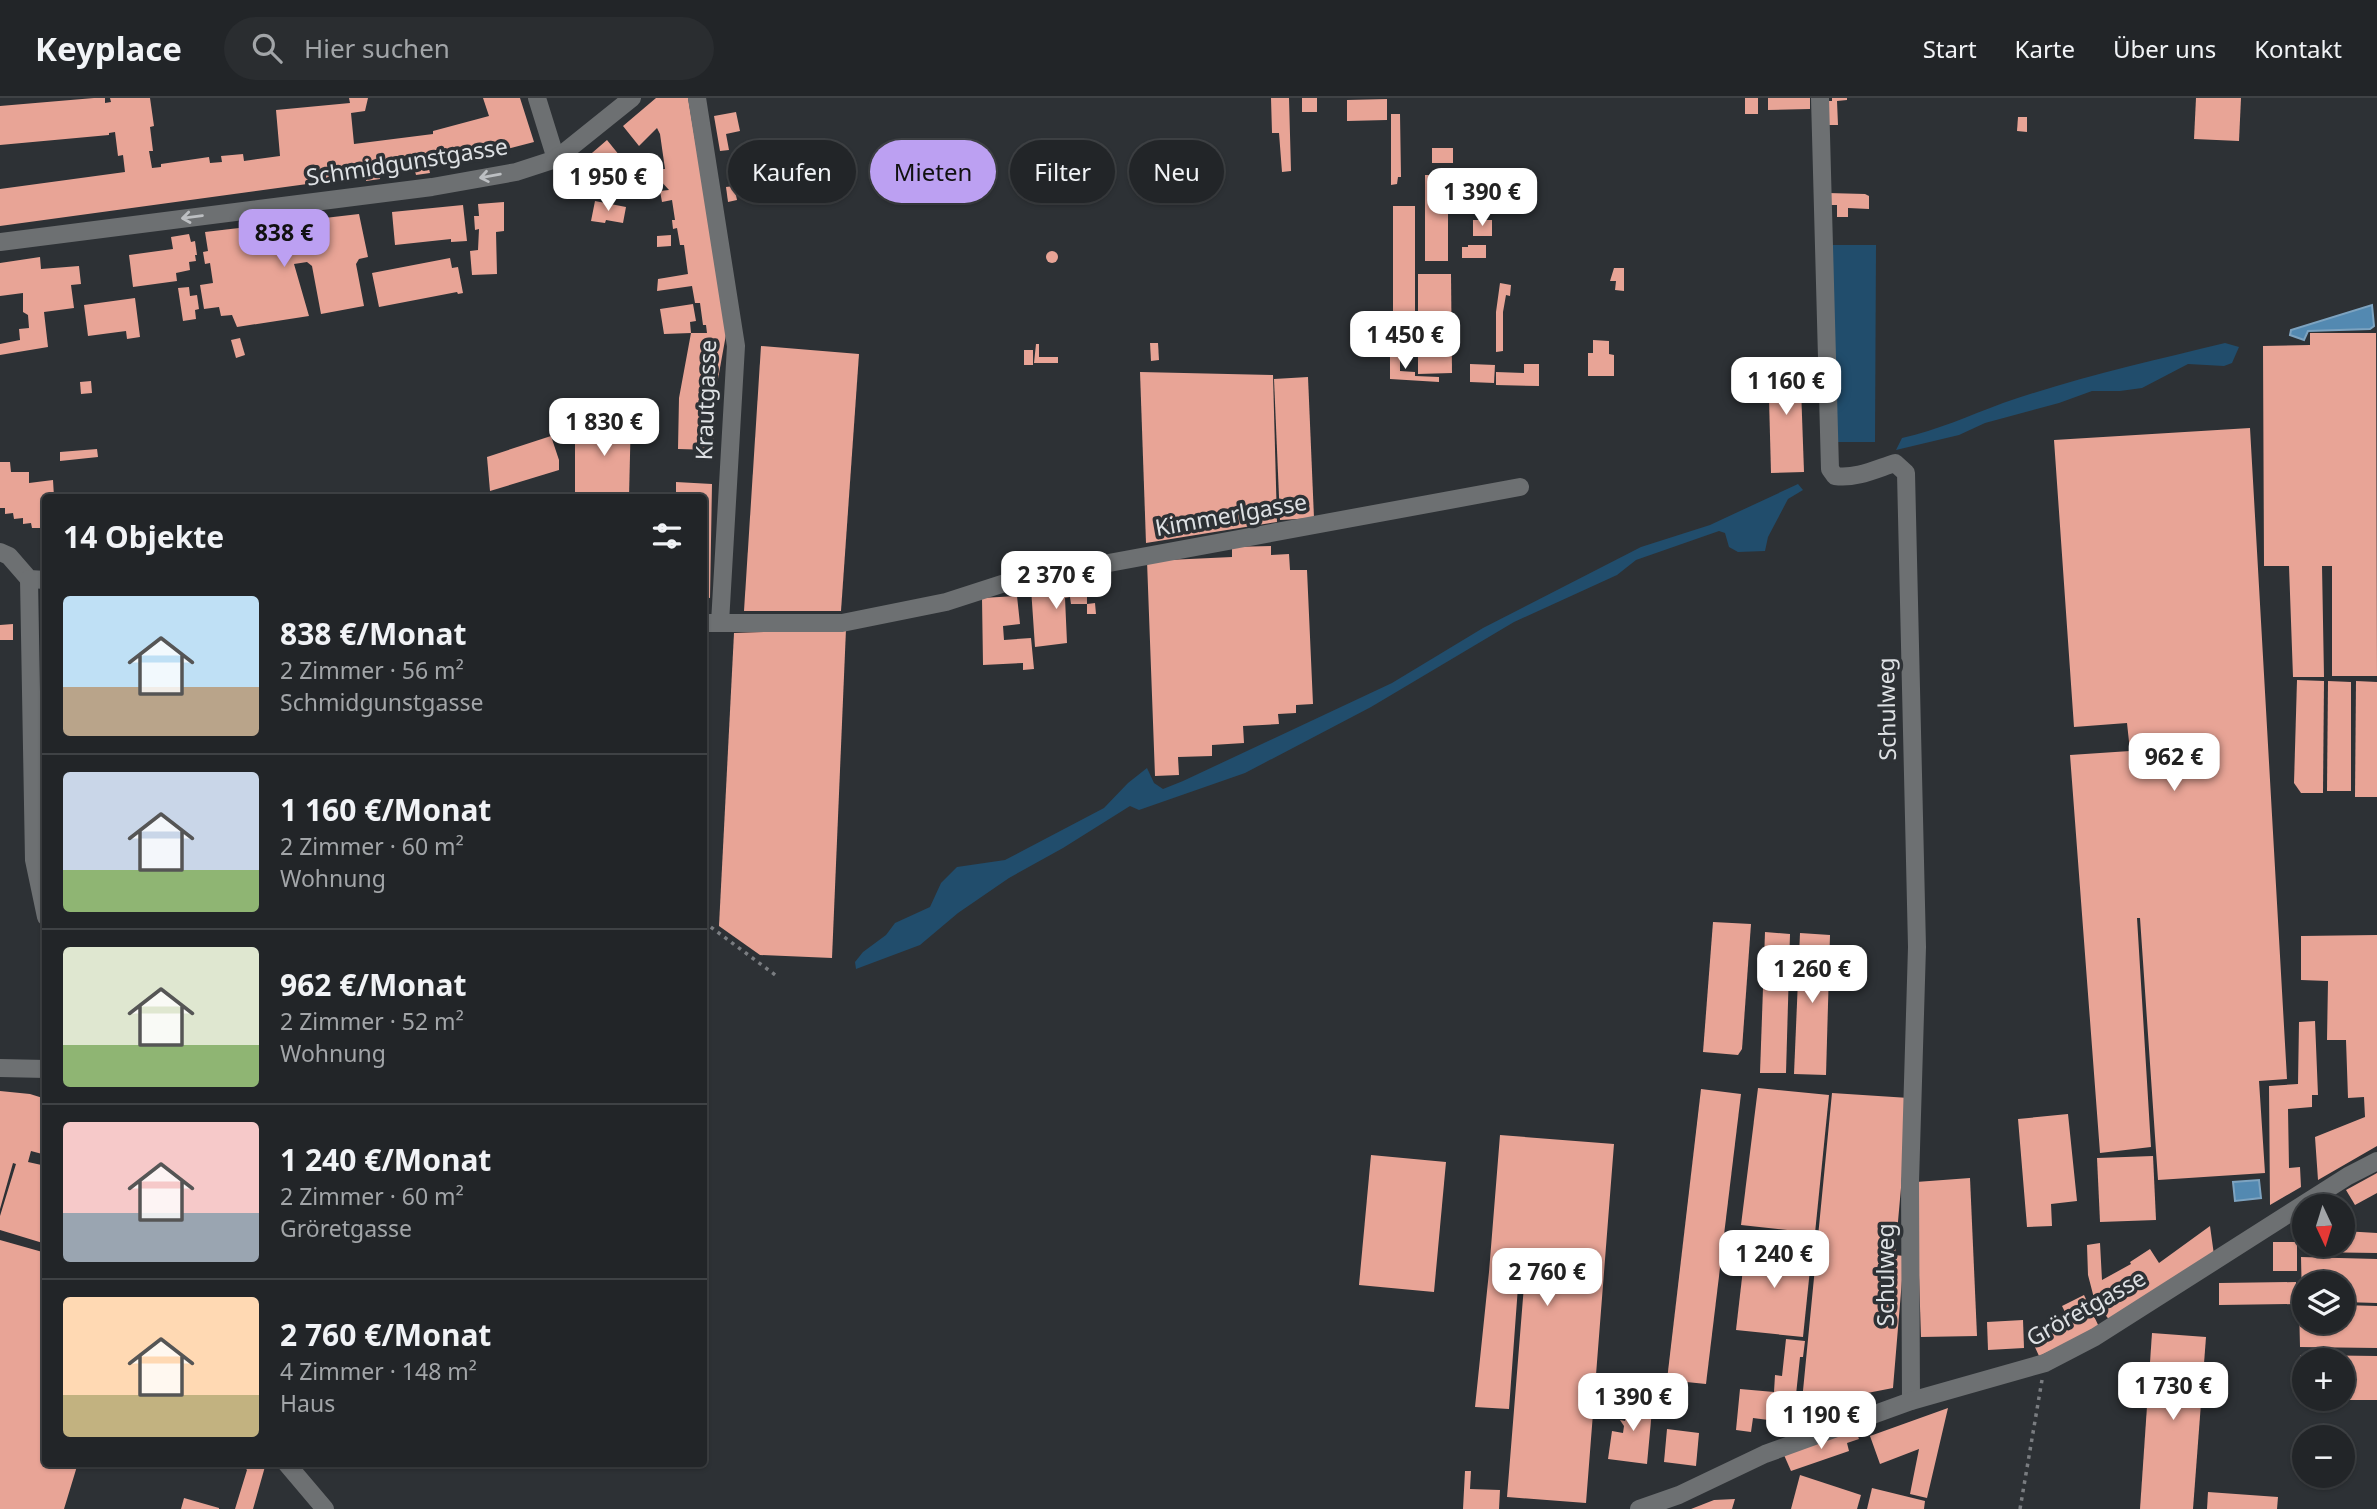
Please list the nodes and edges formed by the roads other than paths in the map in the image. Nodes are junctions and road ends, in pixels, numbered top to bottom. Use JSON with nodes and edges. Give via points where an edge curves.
{"nodes":[{"id":1,"x":537,"y":98,"type":"edge"},
{"id":2,"x":632,"y":98,"type":"edge"},
{"id":3,"x":697,"y":98,"type":"edge"},
{"id":4,"x":1820,"y":98,"type":"edge"},
{"id":5,"x":556,"y":159,"type":"junction"},
{"id":6,"x":0,"y":242,"type":"edge"},
{"id":7,"x":1520,"y":487,"type":"dead end"},
{"id":8,"x":0,"y":552,"type":"edge"},
{"id":9,"x":37,"y":580,"type":"edge"},
{"id":10,"x":712,"y":623,"type":"edge"},
{"id":11,"x":42,"y":898,"type":"edge"},
{"id":12,"x":0,"y":1068,"type":"edge"},
{"id":13,"x":42,"y":1069,"type":"edge"},
{"id":14,"x":2377,"y":1161,"type":"edge"},
{"id":15,"x":1910,"y":1401,"type":"junction"},
{"id":16,"x":289,"y":1467,"type":"edge"},
{"id":17,"x":326,"y":1509,"type":"edge"},
{"id":18,"x":1639,"y":1509,"type":"edge"}],
"edges":[{"from":1,"to":5,"type":"street"},
{"from":2,"to":5,"type":"street","name":"Schmidgunstgasse"},
{"from":3,"to":10,"type":"street","name":"Krautgasse","via":[[736,346]]},
{"from":4,"to":15,"type":"street","name":"Schulweg","via":[[1830,469],[1842,477],[1895,463],[1906,473],[1917,947]]},
{"from":5,"to":6,"type":"street","name":"Schmidgunstgasse","one_way":true,"via":[[516,172],[432,187]]},
{"from":7,"to":10,"type":"street","name":"Kimmerlgasse","via":[[1011,580],[946,602],[842,623]]},
{"from":8,"to":9,"type":"street"},
{"from":9,"to":11,"type":"street","via":[[34,860]]},
{"from":12,"to":13,"type":"street"},
{"from":14,"to":15,"type":"street","name":"Gröretgasse","via":[[2095,1337],[2045,1363]]},
{"from":15,"to":18,"type":"street","name":"Gröretgasse","via":[[1765,1454]]},
{"from":16,"to":17,"type":"street"}]}
